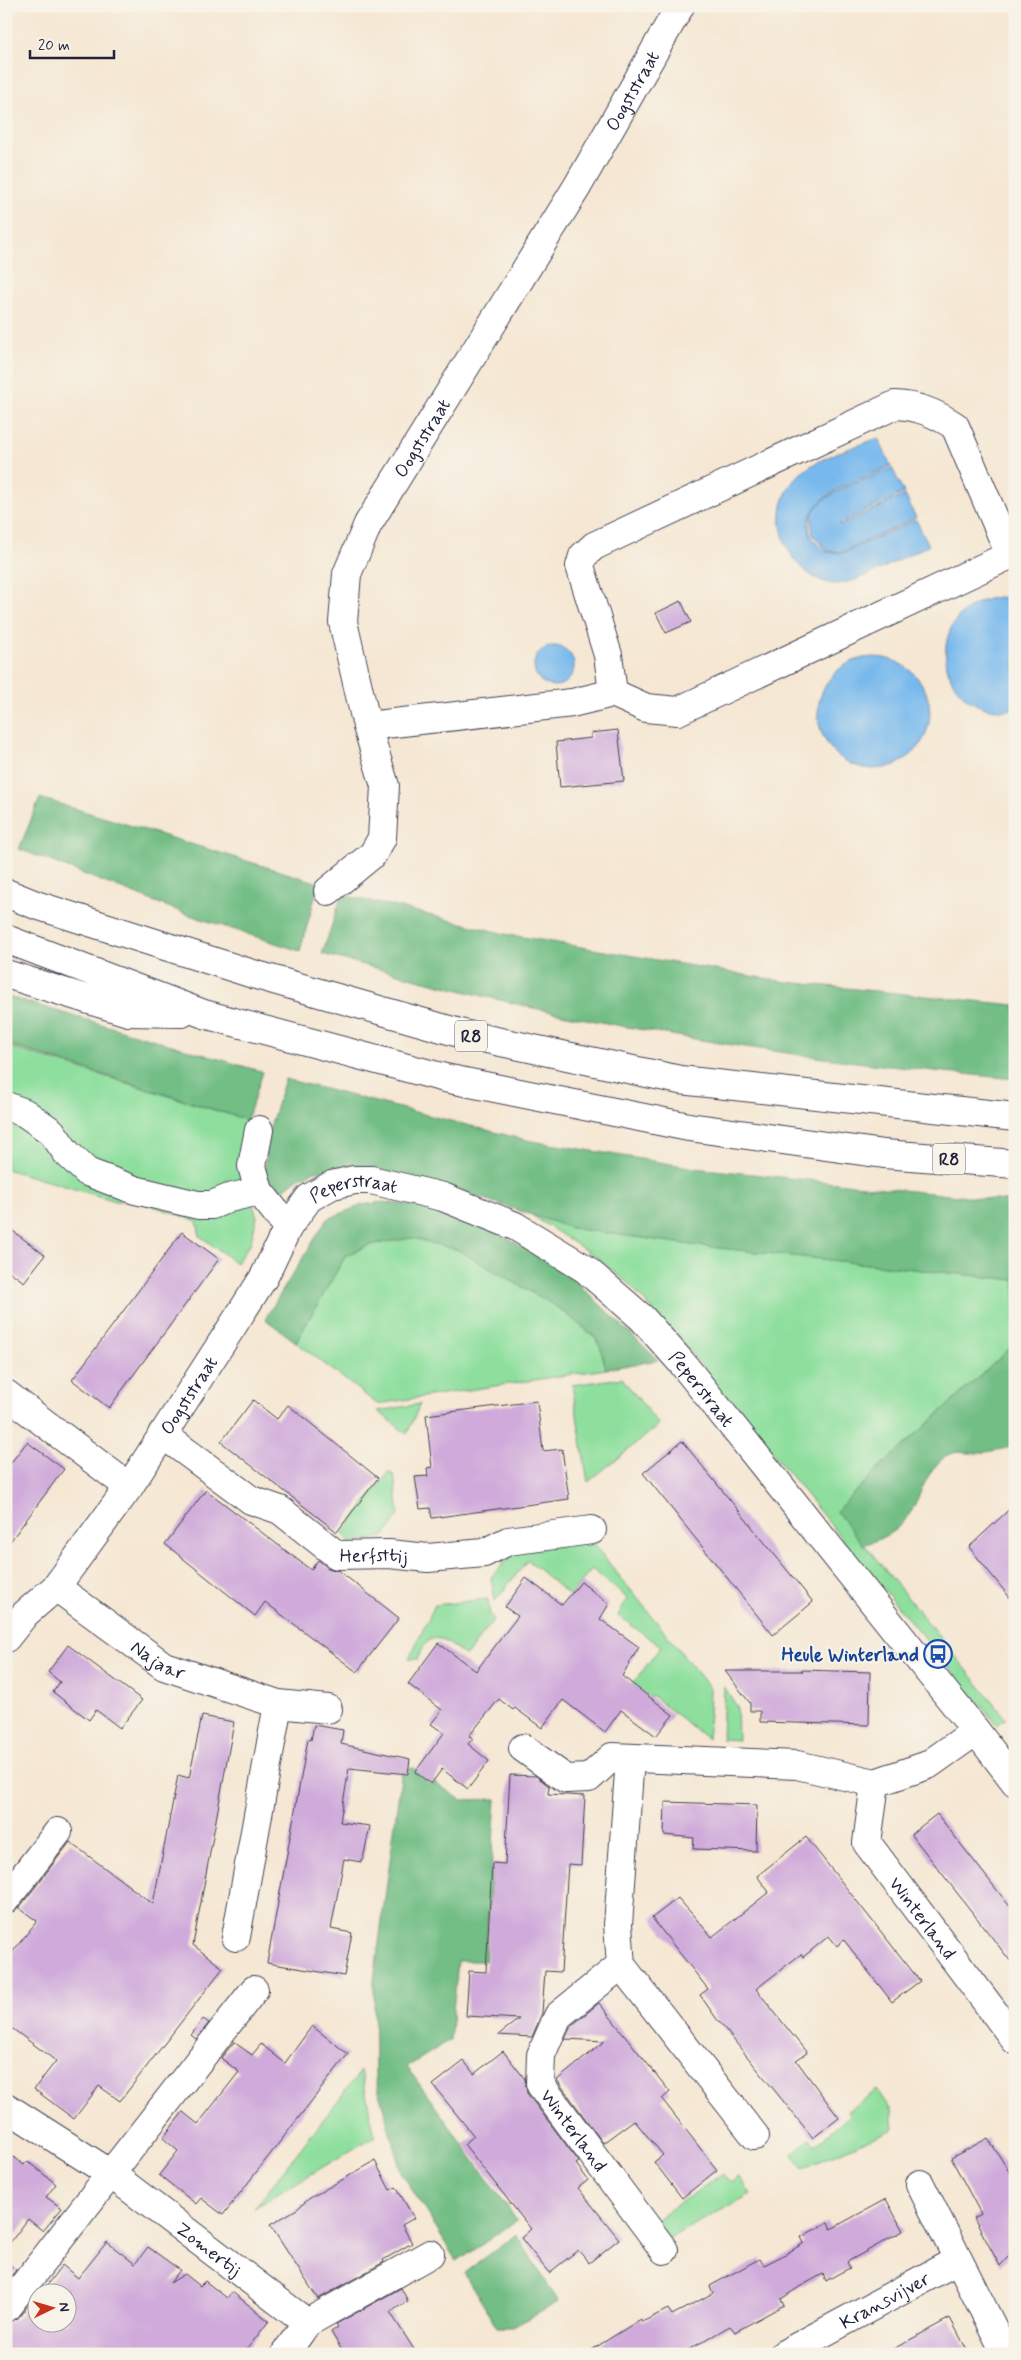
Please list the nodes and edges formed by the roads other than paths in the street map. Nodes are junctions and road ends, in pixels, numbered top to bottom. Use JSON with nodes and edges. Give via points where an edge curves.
{"nodes":[{"id":1,"x":680,"y":6,"type":"edge"},
{"id":2,"x":613,"y":693,"type":"junction"},
{"id":3,"x":367,"y":726,"type":"junction"},
{"id":4,"x":6,"y":888,"type":"edge"},
{"id":5,"x":328,"y":892,"type":"dead end"},
{"id":6,"x":6,"y":894,"type":"edge"},
{"id":7,"x":36,"y":905,"type":"junction"},
{"id":8,"x":6,"y":939,"type":"edge"},
{"id":9,"x":6,"y":974,"type":"edge"},
{"id":10,"x":204,"y":1014,"type":"junction"},
{"id":11,"x":6,"y":1106,"type":"edge"},
{"id":12,"x":1015,"y":1117,"type":"edge"},
{"id":13,"x":259,"y":1130,"type":"dead end"},
{"id":14,"x":1015,"y":1164,"type":"edge"},
{"id":15,"x":259,"y":1191,"type":"junction"},
{"id":16,"x":288,"y":1227,"type":"junction"},
{"id":17,"x":6,"y":1394,"type":"edge"},
{"id":18,"x":162,"y":1434,"type":"junction"},
{"id":19,"x":128,"y":1487,"type":"junction"},
{"id":20,"x":592,"y":1530,"type":"dead end"},
{"id":21,"x":56,"y":1587,"type":"junction"},
{"id":22,"x":6,"y":1638,"type":"edge"},
{"id":23,"x":278,"y":1704,"type":"junction"},
{"id":24,"x":328,"y":1709,"type":"dead end"},
{"id":25,"x":976,"y":1731,"type":"junction"},
{"id":26,"x":523,"y":1748,"type":"dead end"},
{"id":27,"x":621,"y":1758,"type":"junction"},
{"id":28,"x":1015,"y":1782,"type":"edge"},
{"id":29,"x":875,"y":1784,"type":"junction"},
{"id":30,"x":58,"y":1832,"type":"dead end"},
{"id":31,"x":6,"y":1899,"type":"edge"},
{"id":32,"x":236,"y":1937,"type":"dead end"},
{"id":33,"x":622,"y":1965,"type":"junction"},
{"id":34,"x":254,"y":1990,"type":"dead end"},
{"id":35,"x":1015,"y":2040,"type":"edge"},
{"id":36,"x":6,"y":2108,"type":"edge"},
{"id":37,"x":755,"y":2136,"type":"dead end"},
{"id":38,"x":111,"y":2174,"type":"junction"},
{"id":39,"x":920,"y":2184,"type":"dead end"},
{"id":40,"x":664,"y":2250,"type":"dead end"},
{"id":41,"x":430,"y":2254,"type":"dead end"},
{"id":42,"x":958,"y":2260,"type":"junction"},
{"id":43,"x":6,"y":2308,"type":"edge"},
{"id":44,"x":307,"y":2323,"type":"junction"},
{"id":45,"x":285,"y":2354,"type":"edge"},
{"id":46,"x":784,"y":2354,"type":"edge"},
{"id":47,"x":1006,"y":2354,"type":"edge"}],
"edges":[{"from":1,"to":3,"type":"main road","name":"Oogststraat","via":[[576,187],[368,524],[347,574],[343,622]]},
{"from":2,"to":2,"type":"main road","via":[[646,708],[678,711],[1010,555],[955,426],[914,406],[895,405],[594,546],[583,556],[580,566],[608,655]]},
{"from":2,"to":3,"type":"main road","via":[[572,704]]},
{"from":3,"to":5,"type":"main road","name":"Oogststraat","via":[[386,786],[382,838],[373,854]]},
{"from":4,"to":7,"type":"main road"},
{"from":6,"to":7,"type":"main road","number":"R8"},
{"from":7,"to":12,"type":"main road","number":"R8","via":[[253,974],[463,1034],[680,1080]]},
{"from":8,"to":10,"type":"main road","number":"R8"},
{"from":9,"to":10,"type":"main road","via":[[128,1012]]},
{"from":10,"to":14,"type":"main road","number":"R8","via":[[445,1078],[689,1127],[884,1154]]},
{"from":11,"to":15,"type":"main road","via":[[25,1113],[52,1132],[66,1152],[87,1172],[134,1190],[198,1205],[212,1205]]},
{"from":13,"to":15,"type":"main road","via":[[252,1166]]},
{"from":15,"to":16,"type":"main road"},
{"from":16,"to":18,"type":"main road","name":"Oogststraat","via":[[264,1277]]},
{"from":16,"to":25,"type":"main road","name":"Peperstraat","via":[[310,1198],[332,1184],[372,1180],[443,1198],[515,1226],[584,1268],[642,1318],[682,1363]]},
{"from":17,"to":19,"type":"main road"},
{"from":18,"to":19,"type":"main road","name":"Oogststraat"},
{"from":18,"to":20,"type":"main road","name":"Herfsttij","via":[[251,1500],[280,1510],[337,1555],[389,1554],[428,1558],[484,1553],[508,1541]]},
{"from":19,"to":21,"type":"main road","name":"Oogststraat"},
{"from":21,"to":22,"type":"main road","name":"Oogststraat","via":[[25,1614]]},
{"from":21,"to":23,"type":"main road","name":"Najaar","via":[[164,1666]]},
{"from":23,"to":24,"type":"main road","name":"Najaar"},
{"from":23,"to":32,"type":"main road"},
{"from":25,"to":28,"type":"main road","name":"Peperstraat"},
{"from":25,"to":29,"type":"main road","via":[[928,1765]]},
{"from":26,"to":27,"type":"main road","via":[[566,1779],[589,1778]]},
{"from":27,"to":29,"type":"main road","via":[[797,1765]]},
{"from":27,"to":33,"type":"main road","via":[[618,1925]]},
{"from":29,"to":35,"type":"main road","name":"Winterland","via":[[867,1844]]},
{"from":30,"to":31,"type":"main road"},
{"from":33,"to":37,"type":"main road"},
{"from":33,"to":40,"type":"main road","name":"Winterland","via":[[558,2016],[541,2055],[540,2084]]},
{"from":34,"to":38,"type":"main road"},
{"from":36,"to":38,"type":"main road","name":"Zomertij"},
{"from":38,"to":43,"type":"main road"},
{"from":38,"to":44,"type":"main road","name":"Zomertij"},
{"from":39,"to":42,"type":"main road"},
{"from":41,"to":44,"type":"main road"},
{"from":42,"to":46,"type":"main road","name":"Kransvijver"},
{"from":42,"to":47,"type":"main road"},
{"from":44,"to":45,"type":"main road"}]}
